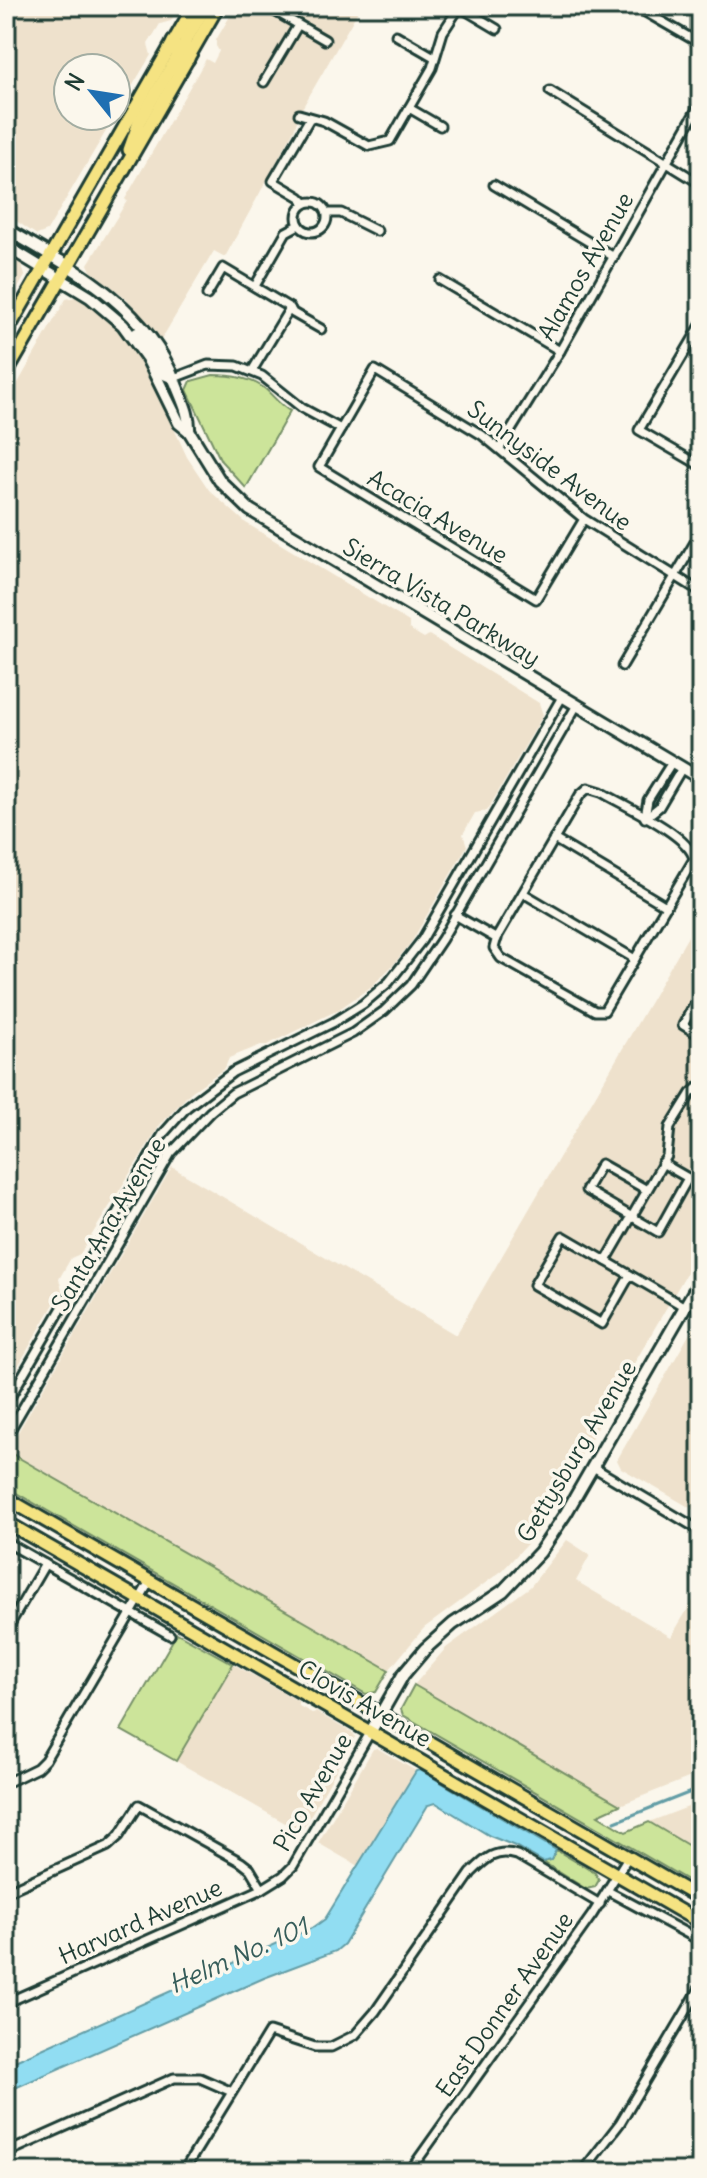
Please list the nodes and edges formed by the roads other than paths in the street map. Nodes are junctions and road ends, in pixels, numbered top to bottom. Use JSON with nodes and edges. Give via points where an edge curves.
{"nodes":[{"id":1,"x":194,"y":6,"type":"edge"},
{"id":2,"x":206,"y":6,"type":"edge"},
{"id":3,"x":218,"y":6,"type":"edge"},
{"id":4,"x":266,"y":6,"type":"edge"},
{"id":5,"x":461,"y":6,"type":"edge"},
{"id":6,"x":635,"y":6,"type":"edge"},
{"id":7,"x":298,"y":25,"type":"junction"},
{"id":8,"x":497,"y":29,"type":"dead end"},
{"id":9,"x":396,"y":35,"type":"dead end"},
{"id":10,"x":325,"y":40,"type":"dead end"},
{"id":11,"x":173,"y":42,"type":"junction"},
{"id":12,"x":701,"y":44,"type":"edge"},
{"id":13,"x":434,"y":57,"type":"junction"},
{"id":14,"x":188,"y":59,"type":"junction"},
{"id":15,"x":264,"y":82,"type":"dead end"},
{"id":16,"x":550,"y":91,"type":"dead end"},
{"id":17,"x":701,"y":102,"type":"edge"},
{"id":18,"x":409,"y":108,"type":"junction"},
{"id":19,"x":299,"y":114,"type":"dead end"},
{"id":20,"x":310,"y":118,"type":"junction"},
{"id":21,"x":440,"y":126,"type":"dead end"},
{"id":22,"x":666,"y":163,"type":"junction"},
{"id":23,"x":117,"y":181,"type":"junction"},
{"id":24,"x":701,"y":184,"type":"edge"},
{"id":25,"x":494,"y":185,"type":"dead end"},
{"id":26,"x":306,"y":203,"type":"junction"},
{"id":27,"x":327,"y":213,"type":"junction"},
{"id":28,"x":299,"y":225,"type":"junction"},
{"id":29,"x":6,"y":229,"type":"edge"},
{"id":30,"x":377,"y":231,"type":"dead end"},
{"id":31,"x":6,"y":246,"type":"edge"},
{"id":32,"x":51,"y":255,"type":"junction"},
{"id":33,"x":614,"y":257,"type":"junction"},
{"id":34,"x":68,"y":266,"type":"junction"},
{"id":35,"x":43,"y":268,"type":"junction"},
{"id":36,"x":61,"y":278,"type":"junction"},
{"id":37,"x":440,"y":280,"type":"dead end"},
{"id":38,"x":255,"y":286,"type":"junction"},
{"id":39,"x":207,"y":295,"type":"dead end"},
{"id":40,"x":290,"y":308,"type":"junction"},
{"id":41,"x":113,"y":315,"type":"junction"},
{"id":42,"x":701,"y":325,"type":"edge"},
{"id":43,"x":321,"y":329,"type":"dead end"},
{"id":44,"x":6,"y":333,"type":"edge"},
{"id":45,"x":560,"y":351,"type":"junction"},
{"id":46,"x":252,"y":371,"type":"junction"},
{"id":47,"x":6,"y":374,"type":"edge"},
{"id":48,"x":174,"y":378,"type":"junction"},
{"id":49,"x":341,"y":429,"type":"junction"},
{"id":50,"x":189,"y":431,"type":"junction"},
{"id":51,"x":500,"y":448,"type":"junction"},
{"id":52,"x":701,"y":466,"type":"edge"},
{"id":53,"x":584,"y":519,"type":"junction"},
{"id":54,"x":701,"y":532,"type":"edge"},
{"id":55,"x":674,"y":576,"type":"junction"},
{"id":56,"x":701,"y":592,"type":"edge"},
{"id":57,"x":622,"y":666,"type":"dead end"},
{"id":58,"x":562,"y":697,"type":"junction"},
{"id":59,"x":577,"y":705,"type":"junction"},
{"id":60,"x":677,"y":765,"type":"junction"},
{"id":61,"x":701,"y":779,"type":"edge"},
{"id":62,"x":645,"y":818,"type":"junction"},
{"id":63,"x":554,"y":839,"type":"junction"},
{"id":64,"x":523,"y":893,"type":"junction"},
{"id":65,"x":666,"y":906,"type":"junction"},
{"id":66,"x":455,"y":915,"type":"junction"},
{"id":67,"x":497,"y":939,"type":"junction"},
{"id":68,"x":635,"y":959,"type":"junction"},
{"id":69,"x":701,"y":1002,"type":"edge"},
{"id":70,"x":701,"y":1036,"type":"edge"},
{"id":71,"x":701,"y":1085,"type":"edge"},
{"id":72,"x":662,"y":1163,"type":"junction"},
{"id":73,"x":688,"y":1178,"type":"junction"},
{"id":74,"x":701,"y":1185,"type":"edge"},
{"id":75,"x":647,"y":1190,"type":"junction"},
{"id":76,"x":632,"y":1216,"type":"junction"},
{"id":77,"x":606,"y":1261,"type":"junction"},
{"id":78,"x":630,"y":1275,"type":"junction"},
{"id":79,"x":701,"y":1279,"type":"edge"},
{"id":80,"x":697,"y":1295,"type":"edge"},
{"id":81,"x":685,"y":1307,"type":"junction"},
{"id":82,"x":6,"y":1404,"type":"edge"},
{"id":83,"x":6,"y":1437,"type":"edge"},
{"id":84,"x":593,"y":1467,"type":"junction"},
{"id":85,"x":6,"y":1498,"type":"edge"},
{"id":86,"x":6,"y":1522,"type":"edge"},
{"id":87,"x":701,"y":1531,"type":"edge"},
{"id":88,"x":6,"y":1542,"type":"edge"},
{"id":89,"x":45,"y":1564,"type":"junction"},
{"id":90,"x":150,"y":1581,"type":"junction"},
{"id":91,"x":139,"y":1599,"type":"junction"},
{"id":92,"x":131,"y":1613,"type":"junction"},
{"id":93,"x":6,"y":1631,"type":"edge"},
{"id":94,"x":170,"y":1635,"type":"dead end"},
{"id":95,"x":381,"y":1714,"type":"junction"},
{"id":96,"x":371,"y":1731,"type":"junction"},
{"id":97,"x":6,"y":1783,"type":"edge"},
{"id":98,"x":628,"y":1857,"type":"junction"},
{"id":99,"x":287,"y":1872,"type":"joint"},
{"id":100,"x":618,"y":1875,"type":"junction"},
{"id":101,"x":262,"y":1889,"type":"junction"},
{"id":102,"x":608,"y":1891,"type":"junction"},
{"id":103,"x":6,"y":1892,"type":"edge"},
{"id":104,"x":701,"y":1899,"type":"edge"},
{"id":105,"x":600,"y":1904,"type":"junction"},
{"id":106,"x":701,"y":1923,"type":"edge"},
{"id":107,"x":701,"y":1941,"type":"edge"},
{"id":108,"x":701,"y":1986,"type":"edge"},
{"id":109,"x":6,"y":2003,"type":"edge"},
{"id":110,"x":232,"y":2092,"type":"junction"},
{"id":111,"x":6,"y":2153,"type":"edge"},
{"id":112,"x":185,"y":2172,"type":"edge"},
{"id":113,"x":409,"y":2172,"type":"edge"},
{"id":114,"x":582,"y":2172,"type":"edge"}],
"edges":[{"from":1,"to":11,"type":"main road"},
{"from":2,"to":14,"type":"main road","via":[[185,42]]},
{"from":3,"to":14,"type":"main road"},
{"from":4,"to":7,"type":"street"},
{"from":5,"to":8,"type":"street"},
{"from":5,"to":13,"type":"street"},
{"from":6,"to":12,"type":"street"},
{"from":7,"to":10,"type":"street"},
{"from":7,"to":15,"type":"street"},
{"from":9,"to":13,"type":"street"},
{"from":11,"to":23,"type":"main road","via":[[177,57],[139,122]]},
{"from":11,"to":32,"type":"main road"},
{"from":13,"to":18,"type":"street"},
{"from":14,"to":23,"type":"main road"},
{"from":16,"to":22,"type":"street"},
{"from":17,"to":22,"type":"street","name":"Alamos Avenue"},
{"from":18,"to":20,"type":"street","via":[[390,141],[369,146]]},
{"from":18,"to":21,"type":"street"},
{"from":19,"to":20,"type":"street"},
{"from":20,"to":26,"type":"street","via":[[273,181]]},
{"from":22,"to":24,"type":"street"},
{"from":22,"to":33,"type":"street","name":"Alamos Avenue"},
{"from":23,"to":34,"type":"main road"},
{"from":25,"to":33,"type":"street"},
{"from":26,"to":27,"type":"street","via":[[321,204]]},
{"from":26,"to":28,"type":"street","via":[[298,211]]},
{"from":27,"to":28,"type":"street","via":[[327,224],[319,231]]},
{"from":27,"to":30,"type":"street","via":[[341,213]]},
{"from":28,"to":38,"type":"street","via":[[286,232]]},
{"from":29,"to":32,"type":"main road"},
{"from":31,"to":35,"type":"main road"},
{"from":32,"to":34,"type":"main road"},
{"from":32,"to":35,"type":"main road"},
{"from":33,"to":45,"type":"street","name":"Alamos Avenue"},
{"from":34,"to":36,"type":"main road"},
{"from":34,"to":48,"type":"main road","name":"Sierra Vista Parkway","via":[[138,321]]},
{"from":35,"to":36,"type":"main road"},
{"from":35,"to":44,"type":"main road"},
{"from":36,"to":41,"type":"main road","name":"Sierra Vista Parkway"},
{"from":36,"to":47,"type":"main road"},
{"from":37,"to":45,"type":"street"},
{"from":38,"to":39,"type":"street","via":[[223,268]]},
{"from":38,"to":40,"type":"street"},
{"from":40,"to":43,"type":"street"},
{"from":40,"to":46,"type":"street"},
{"from":41,"to":48,"type":"main road","via":[[139,334],[164,374]]},
{"from":41,"to":50,"type":"main road","name":"Sierra Vista Parkway","via":[[139,346],[179,423]]},
{"from":42,"to":52,"type":"street","via":[[639,430]]},
{"from":45,"to":51,"type":"street","name":"Alamos Avenue"},
{"from":46,"to":48,"type":"street","via":[[208,365]]},
{"from":46,"to":49,"type":"street"},
{"from":48,"to":50,"type":"main road","name":"Sierra Vista Parkway","via":[[190,419]]},
{"from":49,"to":51,"type":"street","name":"Sunnyside Avenue","via":[[375,370]]},
{"from":49,"to":53,"type":"street","name":"Acacia Avenue","via":[[319,467],[536,599]]},
{"from":50,"to":58,"type":"main road","name":"Sierra Vista Parkway","via":[[220,481],[250,510]]},
{"from":51,"to":53,"type":"street","name":"Sunnyside Avenue"},
{"from":53,"to":55,"type":"street","name":"Sunnyside Avenue"},
{"from":54,"to":55,"type":"street"},
{"from":55,"to":56,"type":"street","name":"Sunnyside Avenue"},
{"from":55,"to":57,"type":"street"},
{"from":58,"to":59,"type":"main road","name":"Sierra Vista Parkway"},
{"from":58,"to":82,"type":"street","name":"Santa Ana Avenue","via":[[422,940],[389,982],[334,1022],[233,1072],[187,1107],[163,1134]]},
{"from":59,"to":60,"type":"main road","name":"Sierra Vista Parkway"},
{"from":59,"to":66,"type":"street","name":"Santa Ana Avenue"},
{"from":60,"to":61,"type":"main road","name":"Sierra Vista Parkway"},
{"from":60,"to":62,"type":"street","via":[[648,800]]},
{"from":62,"to":63,"type":"street","via":[[588,788]]},
{"from":62,"to":65,"type":"street","via":[[692,849],[694,859]]},
{"from":63,"to":64,"type":"street"},
{"from":63,"to":65,"type":"street"},
{"from":64,"to":67,"type":"street"},
{"from":64,"to":68,"type":"street"},
{"from":65,"to":68,"type":"street"},
{"from":66,"to":67,"type":"street"},
{"from":66,"to":83,"type":"street","name":"Santa Ana Avenue","via":[[425,967],[384,1011],[342,1039],[233,1093],[187,1134],[159,1172]]},
{"from":67,"to":68,"type":"street","via":[[494,948],[501,958],[595,1011],[604,1011]]},
{"from":69,"to":70,"type":"street","via":[[697,999],[683,1025]]},
{"from":71,"to":72,"type":"street","via":[[670,1127]]},
{"from":72,"to":73,"type":"street"},
{"from":72,"to":75,"type":"street"},
{"from":73,"to":74,"type":"street"},
{"from":73,"to":76,"type":"street","via":[[658,1232]]},
{"from":75,"to":76,"type":"street"},
{"from":75,"to":76,"type":"street","via":[[601,1164],[586,1190]]},
{"from":76,"to":77,"type":"street"},
{"from":77,"to":78,"type":"street"},
{"from":77,"to":78,"type":"street","via":[[563,1236],[534,1285],[602,1324]]},
{"from":78,"to":81,"type":"street"},
{"from":79,"to":80,"type":"main road","name":"Gettysburg Avenue"},
{"from":80,"to":81,"type":"main road","name":"Gettysburg Avenue"},
{"from":81,"to":84,"type":"main road","name":"Gettysburg Avenue"},
{"from":84,"to":87,"type":"street"},
{"from":84,"to":95,"type":"main road","name":"Gettysburg Avenue","via":[[528,1567],[425,1649]]},
{"from":85,"to":90,"type":"main road","name":"Clovis Avenue"},
{"from":86,"to":91,"type":"main road","name":"Clovis Avenue"},
{"from":88,"to":89,"type":"street"},
{"from":89,"to":92,"type":"street"},
{"from":89,"to":93,"type":"street"},
{"from":90,"to":91,"type":"street"},
{"from":90,"to":95,"type":"main road","name":"Clovis Avenue"},
{"from":91,"to":92,"type":"street"},
{"from":91,"to":96,"type":"main road","name":"Clovis Avenue"},
{"from":92,"to":94,"type":"street"},
{"from":92,"to":97,"type":"street","via":[[45,1760]]},
{"from":95,"to":96,"type":"main road","name":"Gettysburg Avenue"},
{"from":95,"to":98,"type":"main road","name":"Clovis Avenue"},
{"from":96,"to":99,"type":"street","name":"Pico Avenue"},
{"from":96,"to":100,"type":"main road","name":"Clovis Avenue"},
{"from":98,"to":100,"type":"street","name":"East Donner Avenue"},
{"from":98,"to":104,"type":"main road","name":"Clovis Avenue"},
{"from":99,"to":101,"type":"street","name":"Harvard Avenue"},
{"from":100,"to":102,"type":"street","name":"East Donner Avenue"},
{"from":100,"to":106,"type":"main road","name":"Clovis Avenue"},
{"from":101,"to":103,"type":"street","via":[[241,1862],[139,1805],[108,1846]]},
{"from":101,"to":109,"type":"street","name":"Harvard Avenue"},
{"from":102,"to":105,"type":"street","name":"East Donner Avenue"},
{"from":102,"to":107,"type":"street"},
{"from":105,"to":110,"type":"street","via":[[517,1855],[506,1851],[489,1856],[471,1873],[355,2035],[331,2047],[315,2047],[269,2032]]},
{"from":105,"to":113,"type":"street","name":"East Donner Avenue"},
{"from":108,"to":114,"type":"street","via":[[620,2123]]},
{"from":110,"to":111,"type":"street","via":[[200,2078],[174,2078]]},
{"from":110,"to":112,"type":"street"}]}
